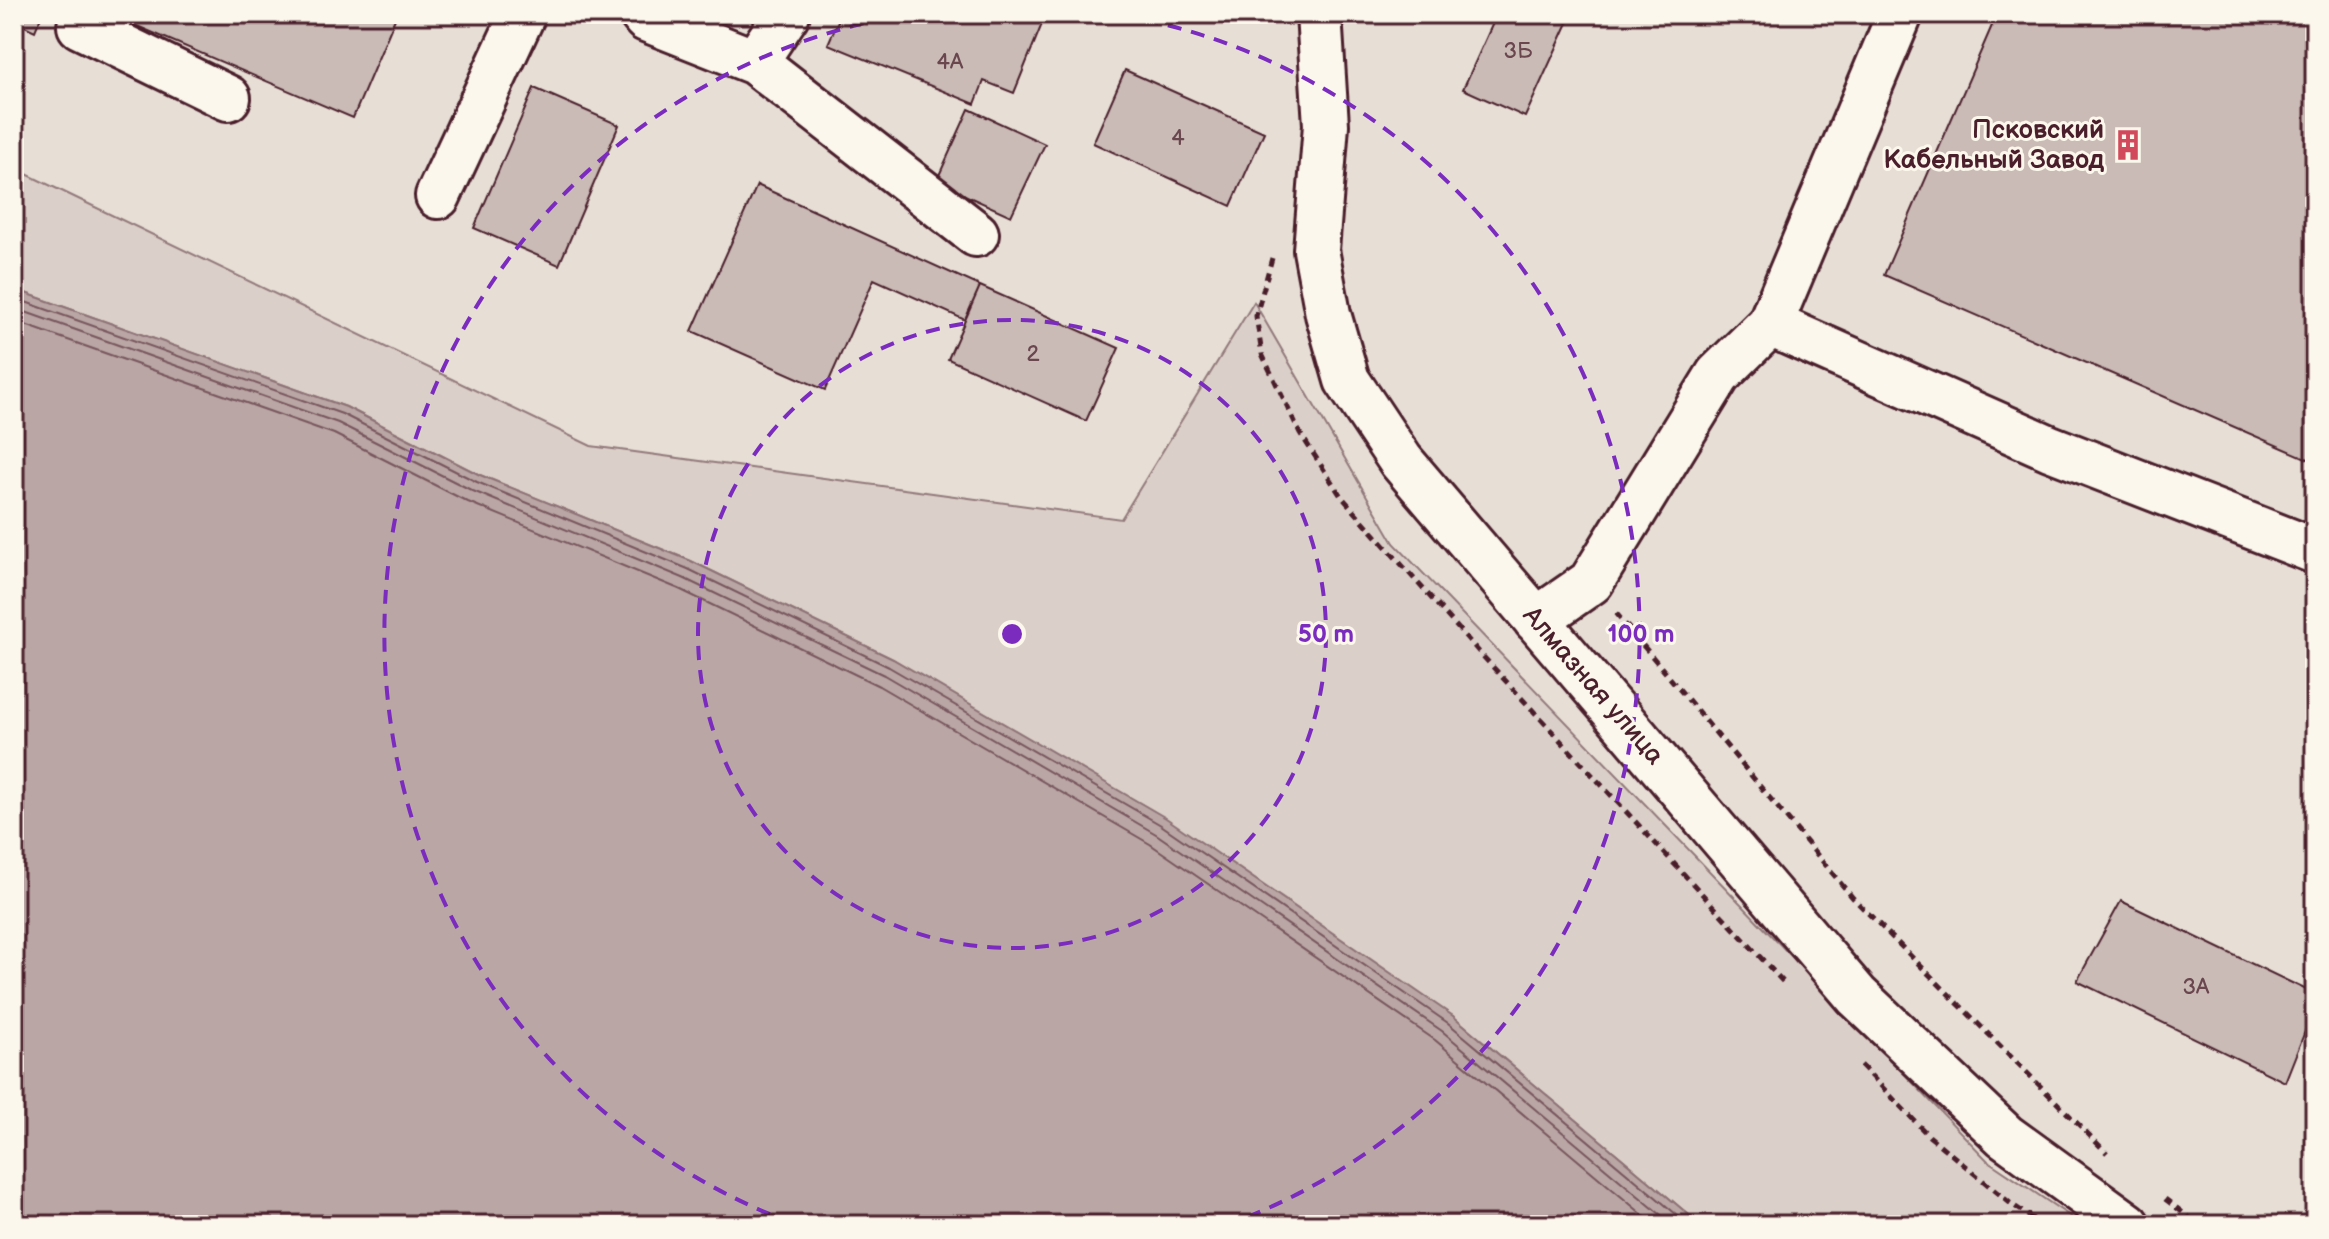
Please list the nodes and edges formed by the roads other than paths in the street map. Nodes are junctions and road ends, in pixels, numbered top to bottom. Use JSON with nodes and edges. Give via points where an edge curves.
{"nodes":[{"id":1,"x":85,"y":14,"type":"edge"},
{"id":2,"x":523,"y":14,"type":"edge"},
{"id":3,"x":642,"y":14,"type":"edge"},
{"id":4,"x":787,"y":14,"type":"edge"},
{"id":5,"x":1319,"y":14,"type":"edge"},
{"id":6,"x":1900,"y":14,"type":"edge"},
{"id":7,"x":755,"y":62,"type":"junction"},
{"id":8,"x":228,"y":98,"type":"dead end"},
{"id":9,"x":438,"y":196,"type":"dead end"},
{"id":10,"x":976,"y":234,"type":"dead end"},
{"id":11,"x":1770,"y":324,"type":"junction"},
{"id":12,"x":2315,"y":551,"type":"edge"},
{"id":13,"x":1536,"y":620,"type":"junction"},
{"id":14,"x":2128,"y":1225,"type":"edge"}],
"edges":[{"from":1,"to":8,"type":"street","via":[[80,26]]},
{"from":2,"to":9,"type":"street"},
{"from":3,"to":7,"type":"street"},
{"from":4,"to":7,"type":"street"},
{"from":5,"to":13,"type":"street","name":"Алмазная улица","via":[[1326,125],[1316,250],[1347,380],[1401,461]]},
{"from":6,"to":11,"type":"street"},
{"from":7,"to":10,"type":"street"},
{"from":11,"to":12,"type":"street","via":[[2050,448]]},
{"from":11,"to":13,"type":"street","via":[[1718,375],[1591,582]]},
{"from":13,"to":14,"type":"street","name":"Алмазная улица","via":[[1857,996],[2005,1136]]}]}
